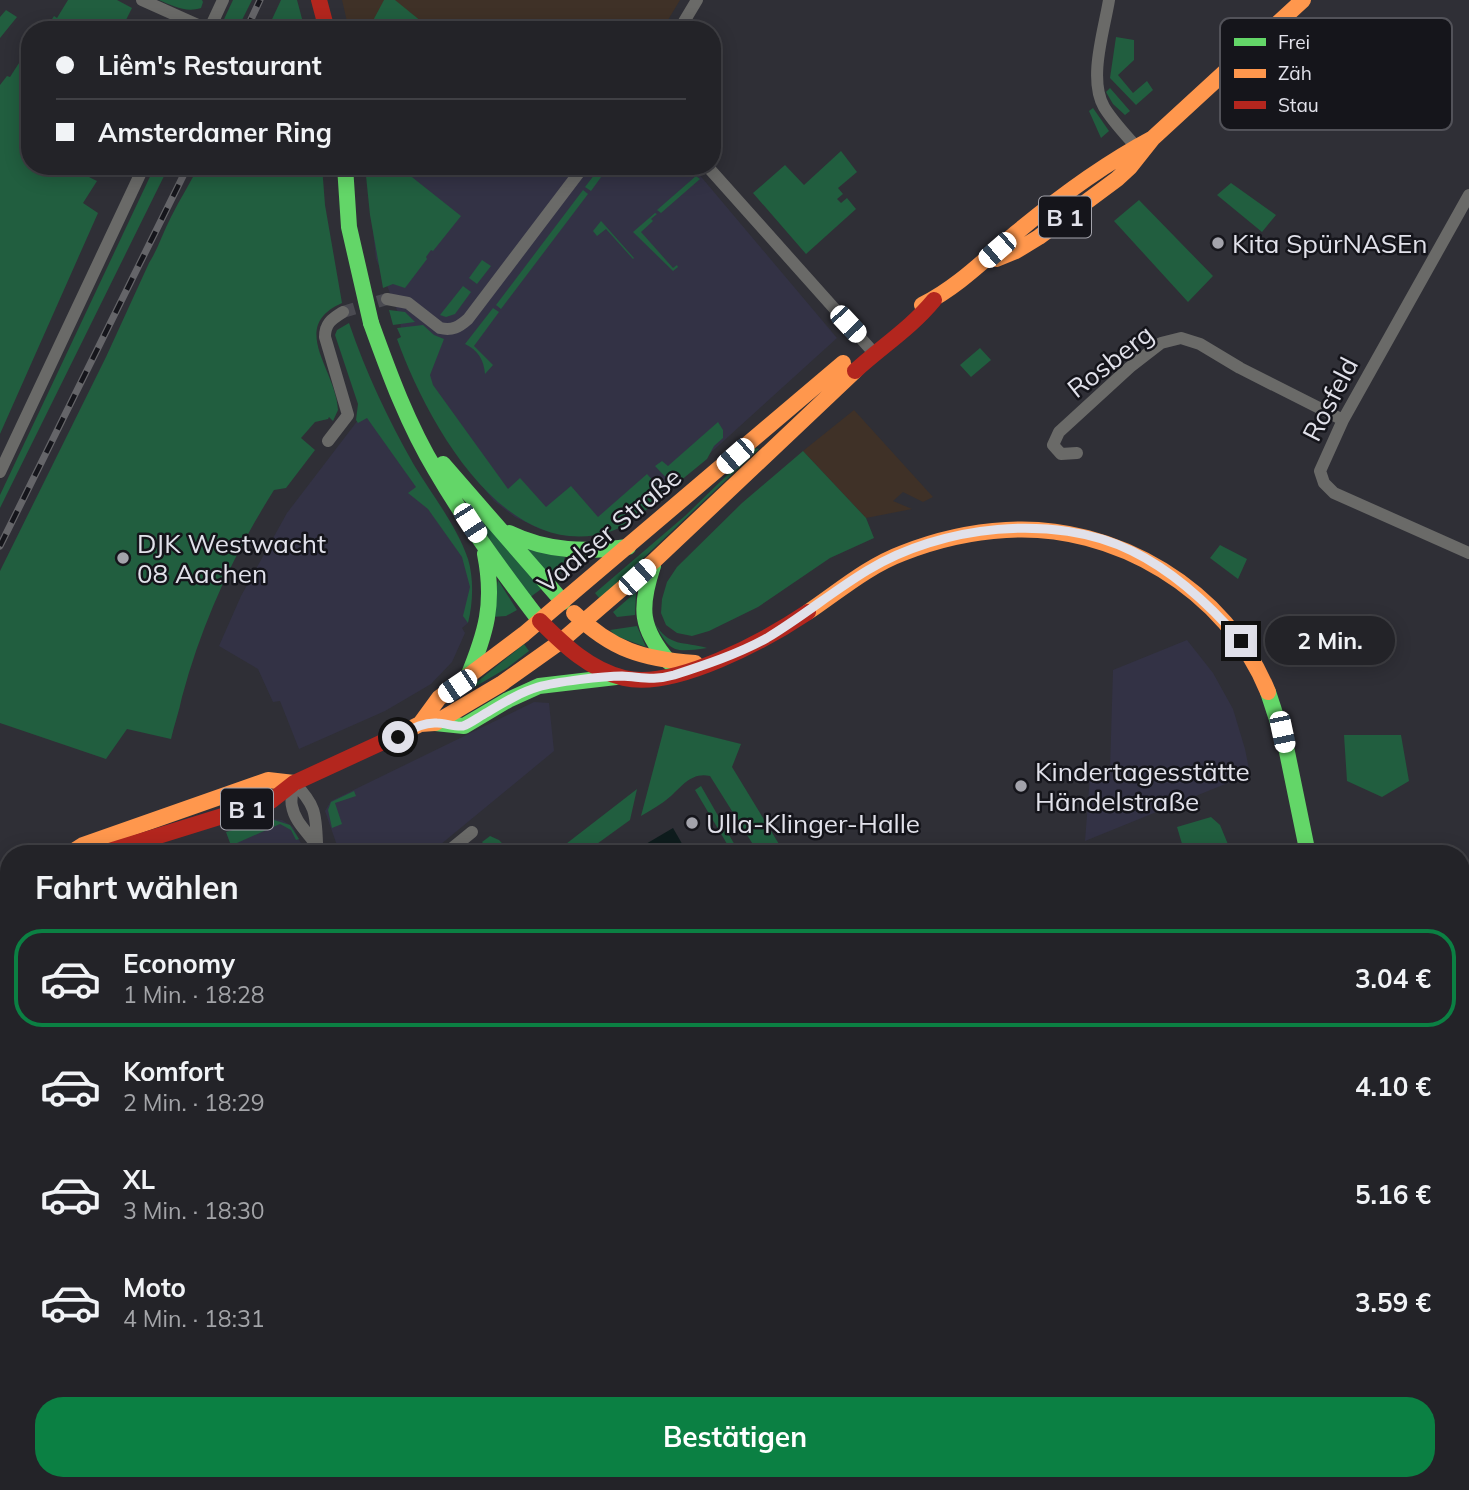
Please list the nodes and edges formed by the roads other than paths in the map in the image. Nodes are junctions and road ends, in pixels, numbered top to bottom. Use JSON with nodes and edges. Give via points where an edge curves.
{"nodes":[{"id":1,"x":142,"y":0,"type":"edge"},
{"id":2,"x":223,"y":0,"type":"edge"},
{"id":3,"x":319,"y":0,"type":"edge"},
{"id":4,"x":697,"y":0,"type":"edge"},
{"id":5,"x":1109,"y":0,"type":"edge"},
{"id":6,"x":1303,"y":0,"type":"edge"},
{"id":7,"x":1283,"y":18,"type":"edge"},
{"id":8,"x":189,"y":21,"type":"edge"},
{"id":9,"x":213,"y":21,"type":"edge"},
{"id":10,"x":325,"y":21,"type":"edge"},
{"id":11,"x":684,"y":21,"type":"edge"},
{"id":12,"x":1220,"y":76,"type":"edge"},
{"id":13,"x":1138,"y":150,"type":"junction"},
{"id":14,"x":140,"y":175,"type":"edge"},
{"id":15,"x":346,"y":175,"type":"edge"},
{"id":16,"x":577,"y":175,"type":"edge"},
{"id":17,"x":715,"y":175,"type":"edge"},
{"id":18,"x":1469,"y":195,"type":"edge"},
{"id":19,"x":387,"y":299,"type":"tunnel mouth"},
{"id":20,"x":343,"y":312,"type":"tunnel mouth"},
{"id":21,"x":870,"y":349,"type":"junction"},
{"id":22,"x":1343,"y":420,"type":"junction"},
{"id":23,"x":417,"y":432,"type":"junction"},
{"id":24,"x":328,"y":441,"type":"dead end"},
{"id":25,"x":1077,"y":453,"type":"dead end"},
{"id":26,"x":0,"y":472,"type":"edge"},
{"id":27,"x":499,"y":527,"type":"junction"},
{"id":28,"x":481,"y":541,"type":"junction"},
{"id":29,"x":628,"y":547,"type":"junction"},
{"id":30,"x":1469,"y":553,"type":"edge"},
{"id":31,"x":654,"y":561,"type":"junction"},
{"id":32,"x":573,"y":612,"type":"junction"},
{"id":33,"x":550,"y":632,"type":"junction"},
{"id":34,"x":669,"y":662,"type":"junction"},
{"id":35,"x":707,"y":664,"type":"junction"},
{"id":36,"x":621,"y":676,"type":"junction"},
{"id":37,"x":467,"y":679,"type":"junction"},
{"id":38,"x":427,"y":723,"type":"junction"},
{"id":39,"x":294,"y":783,"type":"junction"},
{"id":40,"x":472,"y":832,"type":"dead end"},
{"id":41,"x":83,"y":845,"type":"edge"},
{"id":42,"x":129,"y":845,"type":"edge"},
{"id":43,"x":317,"y":845,"type":"edge"},
{"id":44,"x":319,"y":845,"type":"edge"},
{"id":45,"x":456,"y":845,"type":"edge"},
{"id":46,"x":1306,"y":845,"type":"edge"}],
"edges":[{"from":1,"to":8,"type":"street"},
{"from":2,"to":9,"type":"street"},
{"from":3,"to":10,"type":"main road"},
{"from":4,"to":11,"type":"street"},
{"from":5,"to":13,"type":"street","via":[[1097,88],[1104,107]]},
{"from":6,"to":7,"type":"main road","name":"Vaalser Straße","number":"B 1"},
{"from":12,"to":13,"type":"main road","name":"Vaalser Straße","number":"B 1"},
{"from":13,"to":21,"type":"main road","name":"Vaalser Straße","number":"B 1","via":[[1117,156],[979,266],[933,300],[906,312]]},
{"from":14,"to":26,"type":"street"},
{"from":15,"to":23,"type":"main road","bridge":true,"via":[[349,228],[371,323]]},
{"from":16,"to":19,"type":"street","via":[[459,327],[440,328],[408,303]]},
{"from":17,"to":21,"type":"street"},
{"from":18,"to":22,"type":"street","name":"Rosfeld"},
{"from":20,"to":24,"type":"street","via":[[330,320],[324,337],[348,415]]},
{"from":21,"to":29,"type":"main road","name":"Vaalser Straße","number":"B 1"},
{"from":21,"to":31,"type":"main road","name":"Vaalser Straße","number":"B 1","via":[[789,436]]},
{"from":22,"to":25,"type":"street","name":"Rosberg","via":[[1181,338],[1161,343],[1059,432],[1053,445],[1061,454]]},
{"from":22,"to":30,"type":"street","name":"Rosfeld","via":[[1320,471],[1324,483],[1334,493]]},
{"from":23,"to":27,"type":"main road"},
{"from":23,"to":28,"type":"main road","via":[[435,470]]},
{"from":27,"to":29,"type":"main road","via":[[525,542],[559,550]]},
{"from":27,"to":32,"type":"main road"},
{"from":28,"to":33,"type":"main road"},
{"from":28,"to":37,"type":"main road","via":[[492,587],[491,606]]},
{"from":29,"to":32,"type":"main road","name":"Vaalser Straße","number":"B 1"},
{"from":31,"to":32,"type":"main road","name":"Vaalser Straße","number":"B 1"},
{"from":31,"to":34,"type":"main road","via":[[642,598],[643,620],[650,639]]},
{"from":32,"to":33,"type":"main road","name":"Vaalser Straße","number":"B 1"},
{"from":32,"to":33,"type":"main road","name":"Vaalser Straße","number":"B 1"},
{"from":32,"to":34,"type":"main road","via":[[598,637],[618,648]]},
{"from":33,"to":36,"type":"main road","via":[[589,664]]},
{"from":33,"to":37,"type":"main road","name":"Vaalser Straße","number":"B 1"},
{"from":33,"to":38,"type":"main road","name":"Vaalser Straße","number":"B 1","via":[[500,684]]},
{"from":34,"to":35,"type":"main road"},
{"from":35,"to":36,"type":"main road","via":[[658,680]]},
{"from":35,"to":46,"type":"main road","via":[[764,639],[867,570],[943,538],[980,530],[1033,529],[1108,542],[1172,576],[1210,606],[1241,641],[1265,684],[1282,732]]},
{"from":36,"to":38,"type":"main road","via":[[540,686],[464,726]]},
{"from":37,"to":38,"type":"main road","name":"Vaalser Straße","number":"B 1","via":[[439,698]]},
{"from":38,"to":39,"type":"main road","name":"Vaalser Straße","number":"B 1"},
{"from":39,"to":41,"type":"main road","name":"Vaalser Straße","number":"B 1","via":[[268,780]]},
{"from":39,"to":42,"type":"main road","name":"Vaalser Straße","number":"B 1","via":[[271,801]]},
{"from":39,"to":43,"type":"street","via":[[291,806]]},
{"from":39,"to":44,"type":"street","via":[[310,799]]},
{"from":40,"to":45,"type":"street"}]}
